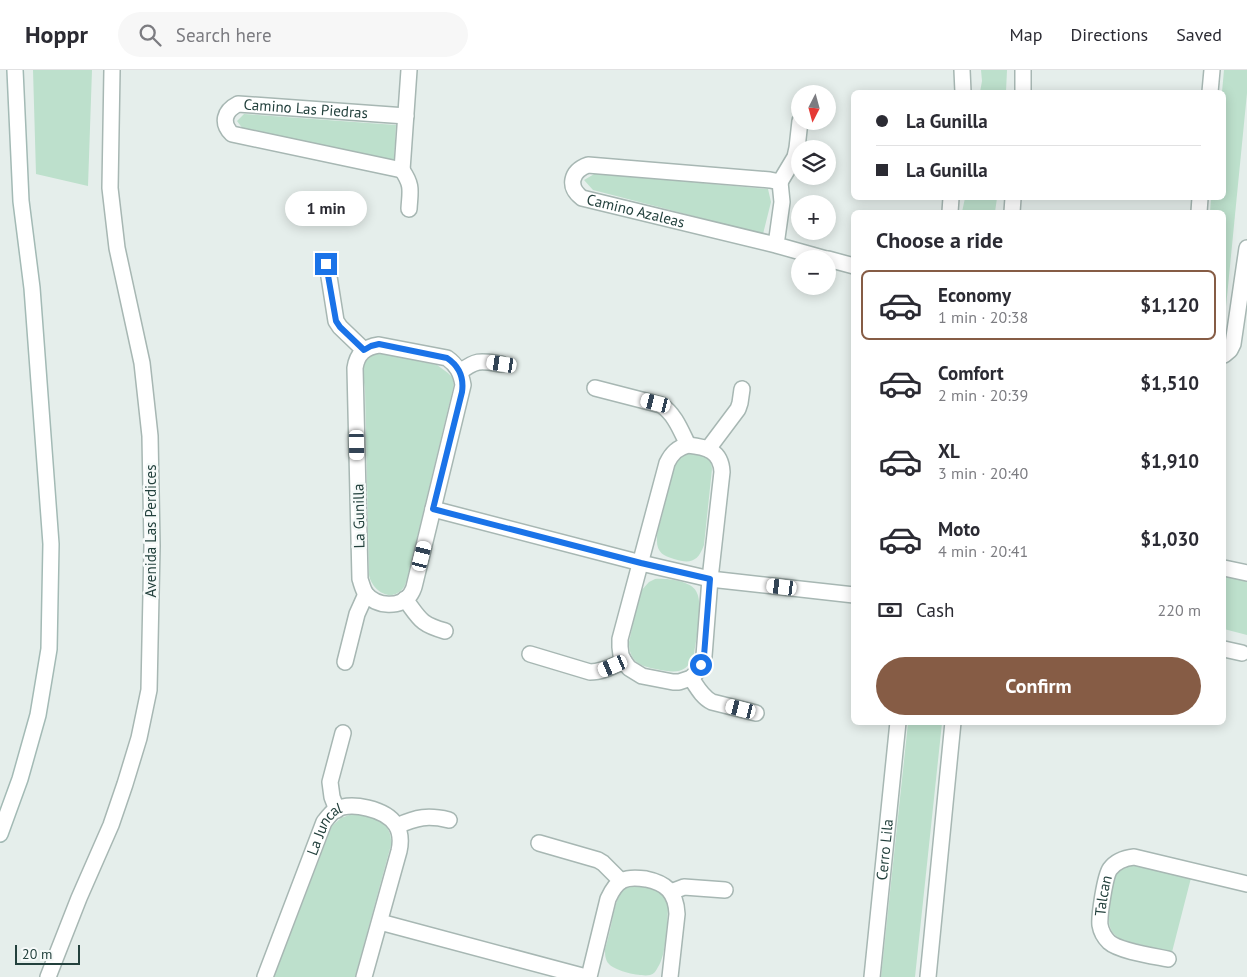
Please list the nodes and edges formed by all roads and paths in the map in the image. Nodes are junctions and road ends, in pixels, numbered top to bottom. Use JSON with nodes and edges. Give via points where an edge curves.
{"nodes":[{"id":1,"x":15,"y":70,"type":"edge"},
{"id":2,"x":112,"y":70,"type":"edge"},
{"id":3,"x":409,"y":70,"type":"edge"},
{"id":4,"x":962,"y":70,"type":"edge"},
{"id":5,"x":1023,"y":70,"type":"edge"},
{"id":6,"x":1212,"y":70,"type":"edge"},
{"id":7,"x":963,"y":90,"type":"edge"},
{"id":8,"x":1023,"y":90,"type":"edge"},
{"id":9,"x":1210,"y":90,"type":"edge"},
{"id":10,"x":406,"y":116,"type":"junction"},
{"id":11,"x":799,"y":130,"type":"edge"},
{"id":12,"x":402,"y":170,"type":"junction"},
{"id":13,"x":780,"y":182,"type":"junction"},
{"id":14,"x":409,"y":209,"type":"dead end"},
{"id":15,"x":776,"y":245,"type":"junction"},
{"id":16,"x":1247,"y":248,"type":"edge"},
{"id":17,"x":794,"y":250,"type":"edge"},
{"id":18,"x":836,"y":261,"type":"edge"},
{"id":19,"x":326,"y":264,"type":"dead end"},
{"id":20,"x":851,"y":265,"type":"edge"},
{"id":21,"x":364,"y":350,"type":"junction"},
{"id":22,"x":1226,"y":353,"type":"edge"},
{"id":23,"x":502,"y":364,"type":"dead end"},
{"id":24,"x":460,"y":372,"type":"junction"},
{"id":25,"x":595,"y":388,"type":"dead end"},
{"id":26,"x":742,"y":389,"type":"dead end"},
{"id":27,"x":688,"y":445,"type":"junction"},
{"id":28,"x":708,"y":449,"type":"junction"},
{"id":29,"x":433,"y":509,"type":"junction"},
{"id":30,"x":641,"y":563,"type":"junction"},
{"id":31,"x":1226,"y":568,"type":"edge"},
{"id":32,"x":1247,"y":573,"type":"edge"},
{"id":33,"x":710,"y":579,"type":"junction"},
{"id":34,"x":366,"y":594,"type":"junction"},
{"id":35,"x":851,"y":595,"type":"edge"},
{"id":36,"x":405,"y":599,"type":"junction"},
{"id":37,"x":445,"y":631,"type":"dead end"},
{"id":38,"x":1226,"y":649,"type":"edge"},
{"id":39,"x":1242,"y":653,"type":"dead end"},
{"id":40,"x":530,"y":654,"type":"dead end"},
{"id":41,"x":624,"y":661,"type":"junction"},
{"id":42,"x":345,"y":662,"type":"dead end"},
{"id":43,"x":691,"y":678,"type":"junction"},
{"id":44,"x":756,"y":713,"type":"dead end"},
{"id":45,"x":898,"y":725,"type":"edge"},
{"id":46,"x":953,"y":725,"type":"edge"},
{"id":47,"x":343,"y":732,"type":"dead end"},
{"id":48,"x":337,"y":810,"type":"junction"},
{"id":49,"x":449,"y":820,"type":"dead end"},
{"id":50,"x":397,"y":826,"type":"junction"},
{"id":51,"x":0,"y":834,"type":"edge"},
{"id":52,"x":539,"y":843,"type":"dead end"},
{"id":53,"x":621,"y":881,"type":"junction"},
{"id":54,"x":1247,"y":884,"type":"edge"},
{"id":55,"x":725,"y":890,"type":"dead end"},
{"id":56,"x":671,"y":892,"type":"junction"},
{"id":57,"x":380,"y":922,"type":"junction"},
{"id":58,"x":1168,"y":959,"type":"dead end"},
{"id":59,"x":48,"y":977,"type":"edge"},
{"id":60,"x":265,"y":977,"type":"edge"},
{"id":61,"x":364,"y":977,"type":"edge"},
{"id":62,"x":588,"y":977,"type":"edge"},
{"id":63,"x":670,"y":977,"type":"edge"},
{"id":64,"x":872,"y":977,"type":"edge"},
{"id":65,"x":928,"y":977,"type":"edge"}],
"edges":[{"from":1,"to":51,"type":"street","via":[[20,201],[32,288],[51,544],[49,649],[38,715]]},
{"from":2,"to":59,"type":"street","name":"Avenida Las Perdices","via":[[110,188],[117,248],[142,363],[150,436],[149,690],[126,784]]},
{"from":3,"to":10,"type":"street"},
{"from":4,"to":7,"type":"street"},
{"from":5,"to":8,"type":"street"},
{"from":6,"to":9,"type":"street"},
{"from":10,"to":12,"type":"street"},
{"from":10,"to":12,"type":"street","name":"Camino Las Piedras","via":[[238,104],[225,117],[227,130],[232,134]]},
{"from":11,"to":13,"type":"street","via":[[794,157]]},
{"from":12,"to":14,"type":"street","via":[[411,187]]},
{"from":13,"to":15,"type":"street","via":[[782,202]]},
{"from":13,"to":15,"type":"street","name":"Camino Azaleas","via":[[588,165],[578,169],[572,181],[576,194],[582,198]]},
{"from":15,"to":17,"type":"street","name":"Camino Azaleas"},
{"from":16,"to":22,"type":"street","via":[[1234,344]]},
{"from":18,"to":20,"type":"street","name":"Camino Azaleas"},
{"from":19,"to":21,"type":"street","via":[[336,321]]},
{"from":21,"to":24,"type":"street","via":[[379,344],[447,358]]},
{"from":21,"to":34,"type":"street","name":"La Gunilla","via":[[355,368],[360,579]]},
{"from":23,"to":24,"type":"street","via":[[477,361]]},
{"from":24,"to":29,"type":"street","via":[[462,392]]},
{"from":25,"to":27,"type":"street","via":[[668,409]]},
{"from":26,"to":28,"type":"street","via":[[738,408]]},
{"from":27,"to":28,"type":"street"},
{"from":27,"to":30,"type":"street","via":[[676,450],[667,463]]},
{"from":28,"to":33,"type":"street","via":[[720,459],[722,472]]},
{"from":29,"to":30,"type":"street"},
{"from":29,"to":36,"type":"street","via":[[414,587]]},
{"from":30,"to":33,"type":"street"},
{"from":30,"to":41,"type":"street","via":[[620,639]]},
{"from":31,"to":32,"type":"street"},
{"from":33,"to":35,"type":"street"},
{"from":33,"to":43,"type":"street","via":[[704,656],[699,670]]},
{"from":34,"to":36,"type":"street","via":[[385,604]]},
{"from":34,"to":42,"type":"street","via":[[357,614]]},
{"from":36,"to":37,"type":"street","via":[[423,622]]},
{"from":38,"to":39,"type":"street"},
{"from":40,"to":41,"type":"street","via":[[590,672]]},
{"from":41,"to":43,"type":"street","via":[[628,668],[642,676],[672,682]]},
{"from":43,"to":44,"type":"street","via":[[707,700]]},
{"from":45,"to":64,"type":"street","name":"Cerro Lila"},
{"from":46,"to":65,"type":"street"},
{"from":47,"to":48,"type":"street","via":[[330,782]]},
{"from":48,"to":50,"type":"street","name":"La Juncal","via":[[346,806],[365,808],[383,813]]},
{"from":48,"to":60,"type":"street","name":"La Juncal","via":[[324,822]]},
{"from":49,"to":50,"type":"street","via":[[418,818]]},
{"from":50,"to":57,"type":"street","via":[[399,851]]},
{"from":52,"to":53,"type":"street","via":[[598,860]]},
{"from":53,"to":56,"type":"street","via":[[634,877],[656,881]]},
{"from":53,"to":62,"type":"street","via":[[608,899]]},
{"from":54,"to":58,"type":"street","name":"Talcan","via":[[1134,857],[1120,860],[1111,868],[1105,881],[1100,924],[1104,936],[1120,948]]},
{"from":55,"to":56,"type":"street","via":[[684,887]]},
{"from":56,"to":63,"type":"street","via":[[677,914]]},
{"from":57,"to":61,"type":"street"},
{"from":57,"to":62,"type":"street"}]}
